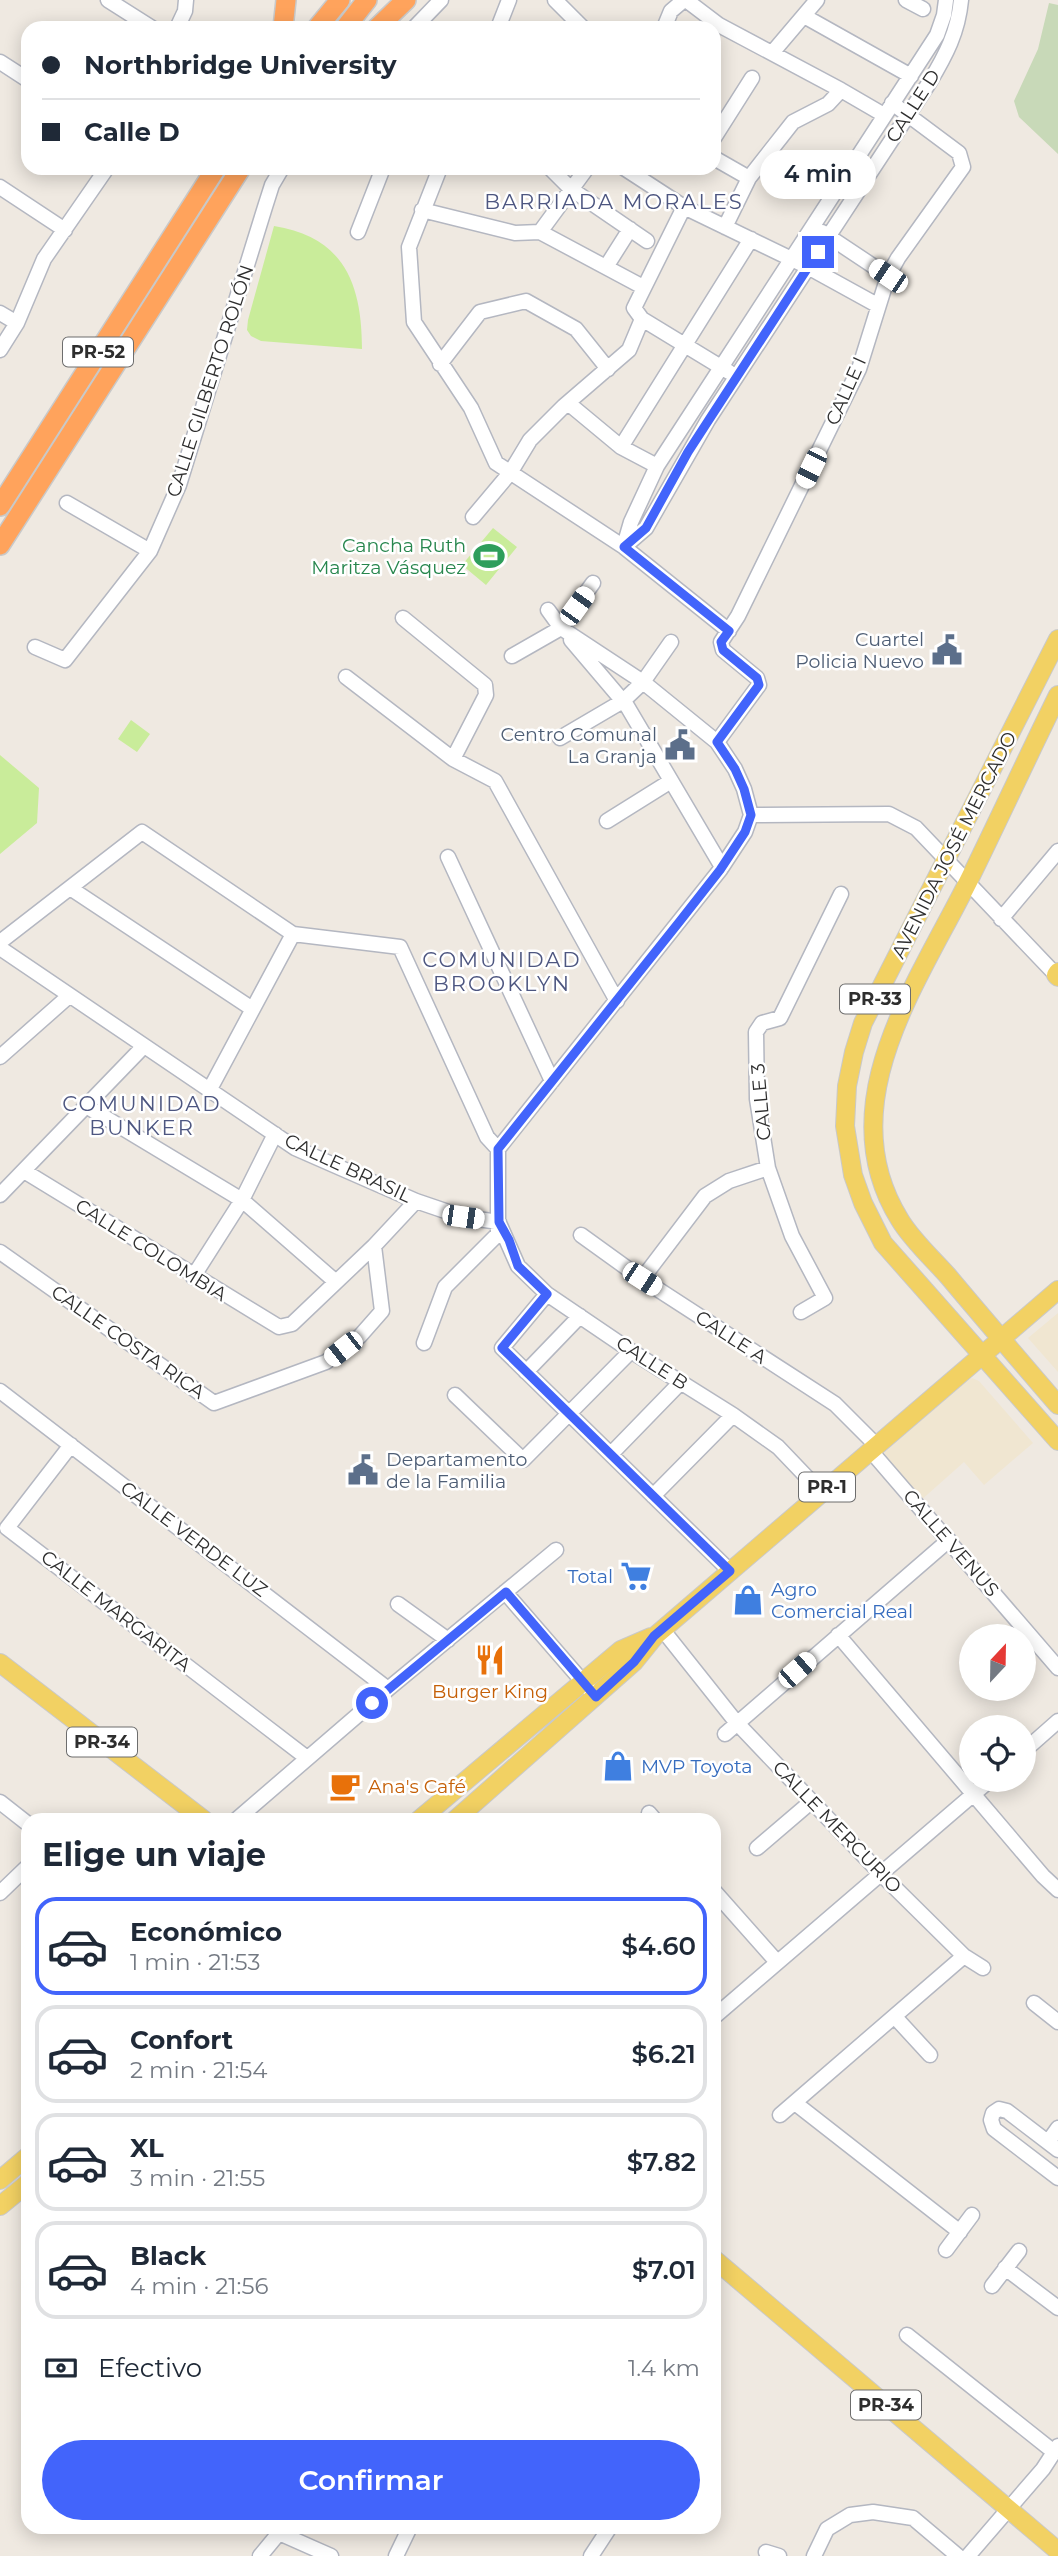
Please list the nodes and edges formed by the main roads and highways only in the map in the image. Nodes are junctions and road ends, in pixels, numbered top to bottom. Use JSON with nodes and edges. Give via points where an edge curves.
{"nodes":[{"id":1,"x":286,"y":0,"type":"edge"},
{"id":2,"x":340,"y":0,"type":"edge"},
{"id":3,"x":367,"y":0,"type":"edge"},
{"id":4,"x":406,"y":0,"type":"edge"},
{"id":5,"x":284,"y":21,"type":"edge"},
{"id":6,"x":323,"y":21,"type":"edge"},
{"id":7,"x":350,"y":21,"type":"edge"},
{"id":8,"x":384,"y":21,"type":"edge"},
{"id":9,"x":203,"y":175,"type":"edge"},
{"id":10,"x":211,"y":175,"type":"edge"},
{"id":11,"x":237,"y":175,"type":"edge"},
{"id":12,"x":250,"y":175,"type":"edge"},
{"id":13,"x":195,"y":198,"type":"junction"},
{"id":14,"x":192,"y":247,"type":"junction"},
{"id":15,"x":0,"y":506,"type":"edge"},
{"id":16,"x":0,"y":545,"type":"edge"},
{"id":17,"x":1058,"y":639,"type":"edge"},
{"id":18,"x":1058,"y":695,"type":"edge"},
{"id":19,"x":1058,"y":1290,"type":"edge"},
{"id":20,"x":1000,"y":1338,"type":"junction"},
{"id":21,"x":981,"y":1354,"type":"junction"},
{"id":22,"x":1058,"y":1405,"type":"edge"},
{"id":23,"x":1058,"y":1441,"type":"edge"},
{"id":24,"x":658,"y":1633,"type":"junction"},
{"id":25,"x":0,"y":1663,"type":"edge"},
{"id":26,"x":195,"y":1813,"type":"edge"},
{"id":27,"x":427,"y":1813,"type":"edge"},
{"id":28,"x":462,"y":1813,"type":"edge"},
{"id":29,"x":21,"y":2161,"type":"edge"},
{"id":30,"x":6,"y":2175,"type":"edge"},
{"id":31,"x":21,"y":2190,"type":"edge"},
{"id":32,"x":0,"y":2206,"type":"edge"},
{"id":33,"x":721,"y":2265,"type":"edge"},
{"id":34,"x":1058,"y":2551,"type":"edge"}],
"edges":[{"from":1,"to":5,"type":"highway"},
{"from":2,"to":6,"type":"highway"},
{"from":3,"to":7,"type":"highway"},
{"from":4,"to":8,"type":"highway"},
{"from":9,"to":13,"type":"highway"},
{"from":10,"to":13,"type":"highway","number":"PR-52"},
{"from":11,"to":14,"type":"highway","number":"PR-52"},
{"from":12,"to":14,"type":"highway"},
{"from":13,"to":15,"type":"highway","number":"PR-52"},
{"from":14,"to":16,"type":"highway","number":"PR-52"},
{"from":17,"to":21,"type":"main road","name":"AVENIDA JOSÉ MERCADO","number":"PR-33","via":[[863,1023],[847,1086],[845,1126],[863,1203],[883,1243]]},
{"from":18,"to":20,"type":"main road","name":"AVENIDA JOSÉ MERCADO","number":"PR-33","via":[[906,1002],[880,1073],[873,1116],[881,1178],[900,1220]]},
{"from":19,"to":20,"type":"main road","number":"PR-1"},
{"from":20,"to":21,"type":"main road","number":"PR-1"},
{"from":20,"to":22,"type":"main road","name":"AVENIDA JOSÉ MERCADO","number":"PR-33"},
{"from":21,"to":23,"type":"main road","name":"AVENIDA JOSÉ MERCADO","number":"PR-33"},
{"from":21,"to":24,"type":"main road","number":"PR-1"},
{"from":24,"to":27,"type":"main road","number":"PR-1","via":[[621,1650]]},
{"from":24,"to":28,"type":"main road","number":"PR-1","via":[[596,1697]]},
{"from":25,"to":26,"type":"main road","number":"PR-34"},
{"from":29,"to":30,"type":"main road"},
{"from":31,"to":32,"type":"main road"},
{"from":33,"to":34,"type":"main road","number":"PR-34"}]}
